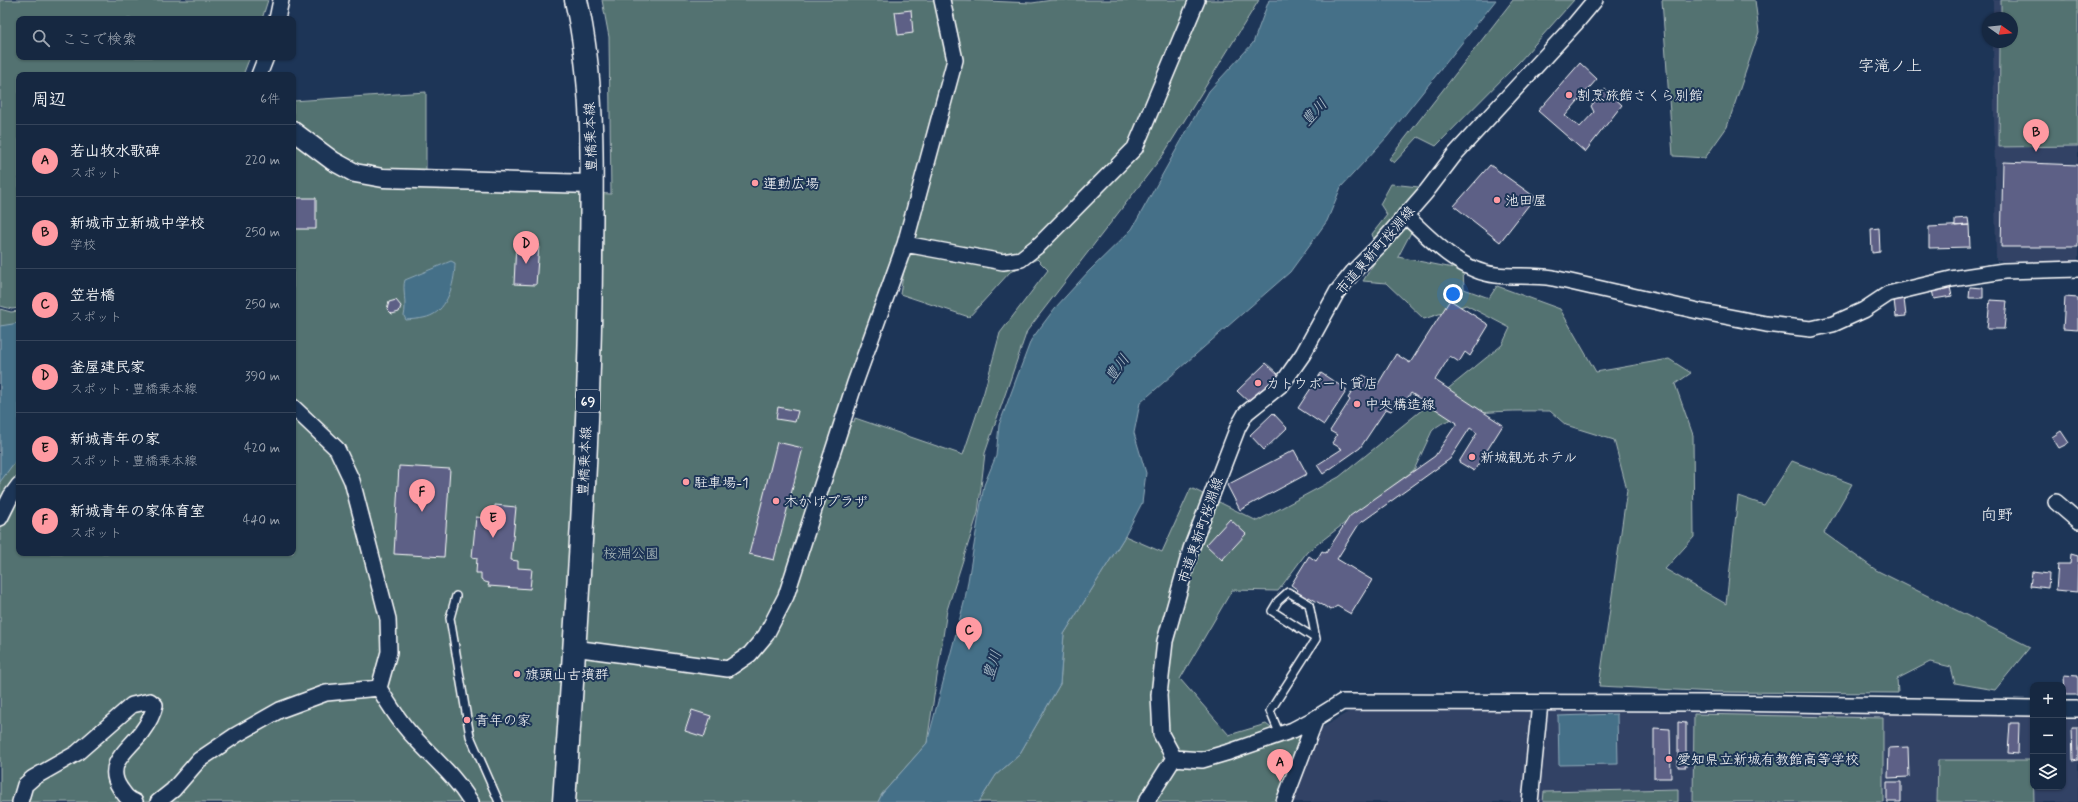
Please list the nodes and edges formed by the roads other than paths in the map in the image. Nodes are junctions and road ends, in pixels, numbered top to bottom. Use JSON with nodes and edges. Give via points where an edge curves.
{"nodes":[{"id":1,"x":281,"y":0,"type":"edge"},
{"id":2,"x":576,"y":0,"type":"edge"},
{"id":3,"x":942,"y":0,"type":"edge"},
{"id":4,"x":1197,"y":0,"type":"edge"},
{"id":5,"x":1594,"y":0,"type":"edge"},
{"id":6,"x":278,"y":16,"type":"edge"},
{"id":7,"x":265,"y":60,"type":"edge"},
{"id":8,"x":260,"y":72,"type":"edge"},
{"id":9,"x":296,"y":133,"type":"edge"},
{"id":10,"x":592,"y":184,"type":"junction"},
{"id":11,"x":1405,"y":216,"type":"junction"},
{"id":12,"x":905,"y":244,"type":"junction"},
{"id":13,"x":2078,"y":268,"type":"edge"},
{"id":14,"x":296,"y":410,"type":"edge"},
{"id":15,"x":16,"y":489,"type":"edge"},
{"id":16,"x":2056,"y":502,"type":"dead end"},
{"id":17,"x":0,"y":518,"type":"edge"},
{"id":18,"x":2078,"y":521,"type":"edge"},
{"id":19,"x":456,"y":596,"type":"dead end"},
{"id":20,"x":1316,"y":639,"type":"junction"},
{"id":21,"x":574,"y":648,"type":"junction"},
{"id":22,"x":379,"y":688,"type":"junction"},
{"id":23,"x":1540,"y":703,"type":"junction"},
{"id":24,"x":2030,"y":708,"type":"edge"},
{"id":25,"x":2066,"y":708,"type":"edge"},
{"id":26,"x":2078,"y":709,"type":"edge"},
{"id":27,"x":1316,"y":718,"type":"junction"},
{"id":28,"x":1280,"y":735,"type":"junction"},
{"id":29,"x":1174,"y":758,"type":"junction"},
{"id":30,"x":20,"y":802,"type":"edge"},
{"id":31,"x":135,"y":802,"type":"edge"},
{"id":32,"x":158,"y":802,"type":"edge"},
{"id":33,"x":471,"y":802,"type":"edge"},
{"id":34,"x":499,"y":802,"type":"edge"},
{"id":35,"x":564,"y":802,"type":"edge"},
{"id":36,"x":1146,"y":802,"type":"edge"},
{"id":37,"x":1284,"y":802,"type":"edge"},
{"id":38,"x":1530,"y":802,"type":"edge"}],
"edges":[{"from":1,"to":6,"type":"street"},
{"from":2,"to":10,"type":"main road","name":"豊橋乗本線","number":"69","via":[[586,50]]},
{"from":3,"to":12,"type":"street","via":[[955,60]]},
{"from":4,"to":12,"type":"street","via":[[1135,148],[1040,244],[1021,259],[1003,262]]},
{"from":5,"to":11,"type":"street","name":"市道東新町桜淵線","via":[[1456,154]]},
{"from":7,"to":8,"type":"street"},
{"from":9,"to":10,"type":"street","via":[[355,173],[383,178]]},
{"from":10,"to":21,"type":"main road","name":"豊橋乗本線","number":"69","via":[[591,338]]},
{"from":11,"to":13,"type":"street","via":[[1450,256],[1494,275],[1536,275],[1698,311],[1766,324],[1811,329],[1833,324],[1888,294],[1951,279],[2004,271]]},
{"from":11,"to":29,"type":"street","name":"市道東新町桜淵線","via":[[1337,292],[1303,354],[1282,384],[1246,413],[1238,427],[1191,549],[1165,641],[1159,695],[1161,734]]},
{"from":12,"to":21,"type":"street","via":[[855,383],[786,596],[766,635],[750,654],[728,669]]},
{"from":14,"to":22,"type":"street","via":[[337,449],[352,481],[388,620],[389,652]]},
{"from":15,"to":17,"type":"street"},
{"from":16,"to":18,"type":"street"},
{"from":19,"to":34,"type":"lane","via":[[450,618],[470,736]]},
{"from":20,"to":20,"type":"lane","via":[[1309,604],[1288,592],[1272,611]]},
{"from":20,"to":28,"type":"lane","via":[[1270,711]]},
{"from":21,"to":35,"type":"main road","name":"豊橋乗本線","number":"69"},
{"from":22,"to":32,"type":"street","via":[[326,693],[280,710],[198,760],[173,790]]},
{"from":22,"to":33,"type":"street","via":[[412,735],[447,770]]},
{"from":23,"to":24,"type":"street"},
{"from":23,"to":27,"type":"street","via":[[1342,702]]},
{"from":23,"to":38,"type":"street"},
{"from":25,"to":26,"type":"street"},
{"from":27,"to":28,"type":"street"},
{"from":27,"to":37,"type":"street"},
{"from":28,"to":29,"type":"street","via":[[1202,760]]},
{"from":29,"to":36,"type":"street"},
{"from":30,"to":31,"type":"street","via":[[25,786],[33,778],[77,753],[132,705],[150,701],[155,705],[153,713],[141,733],[120,755],[114,769],[117,784],[127,799]]}]}
